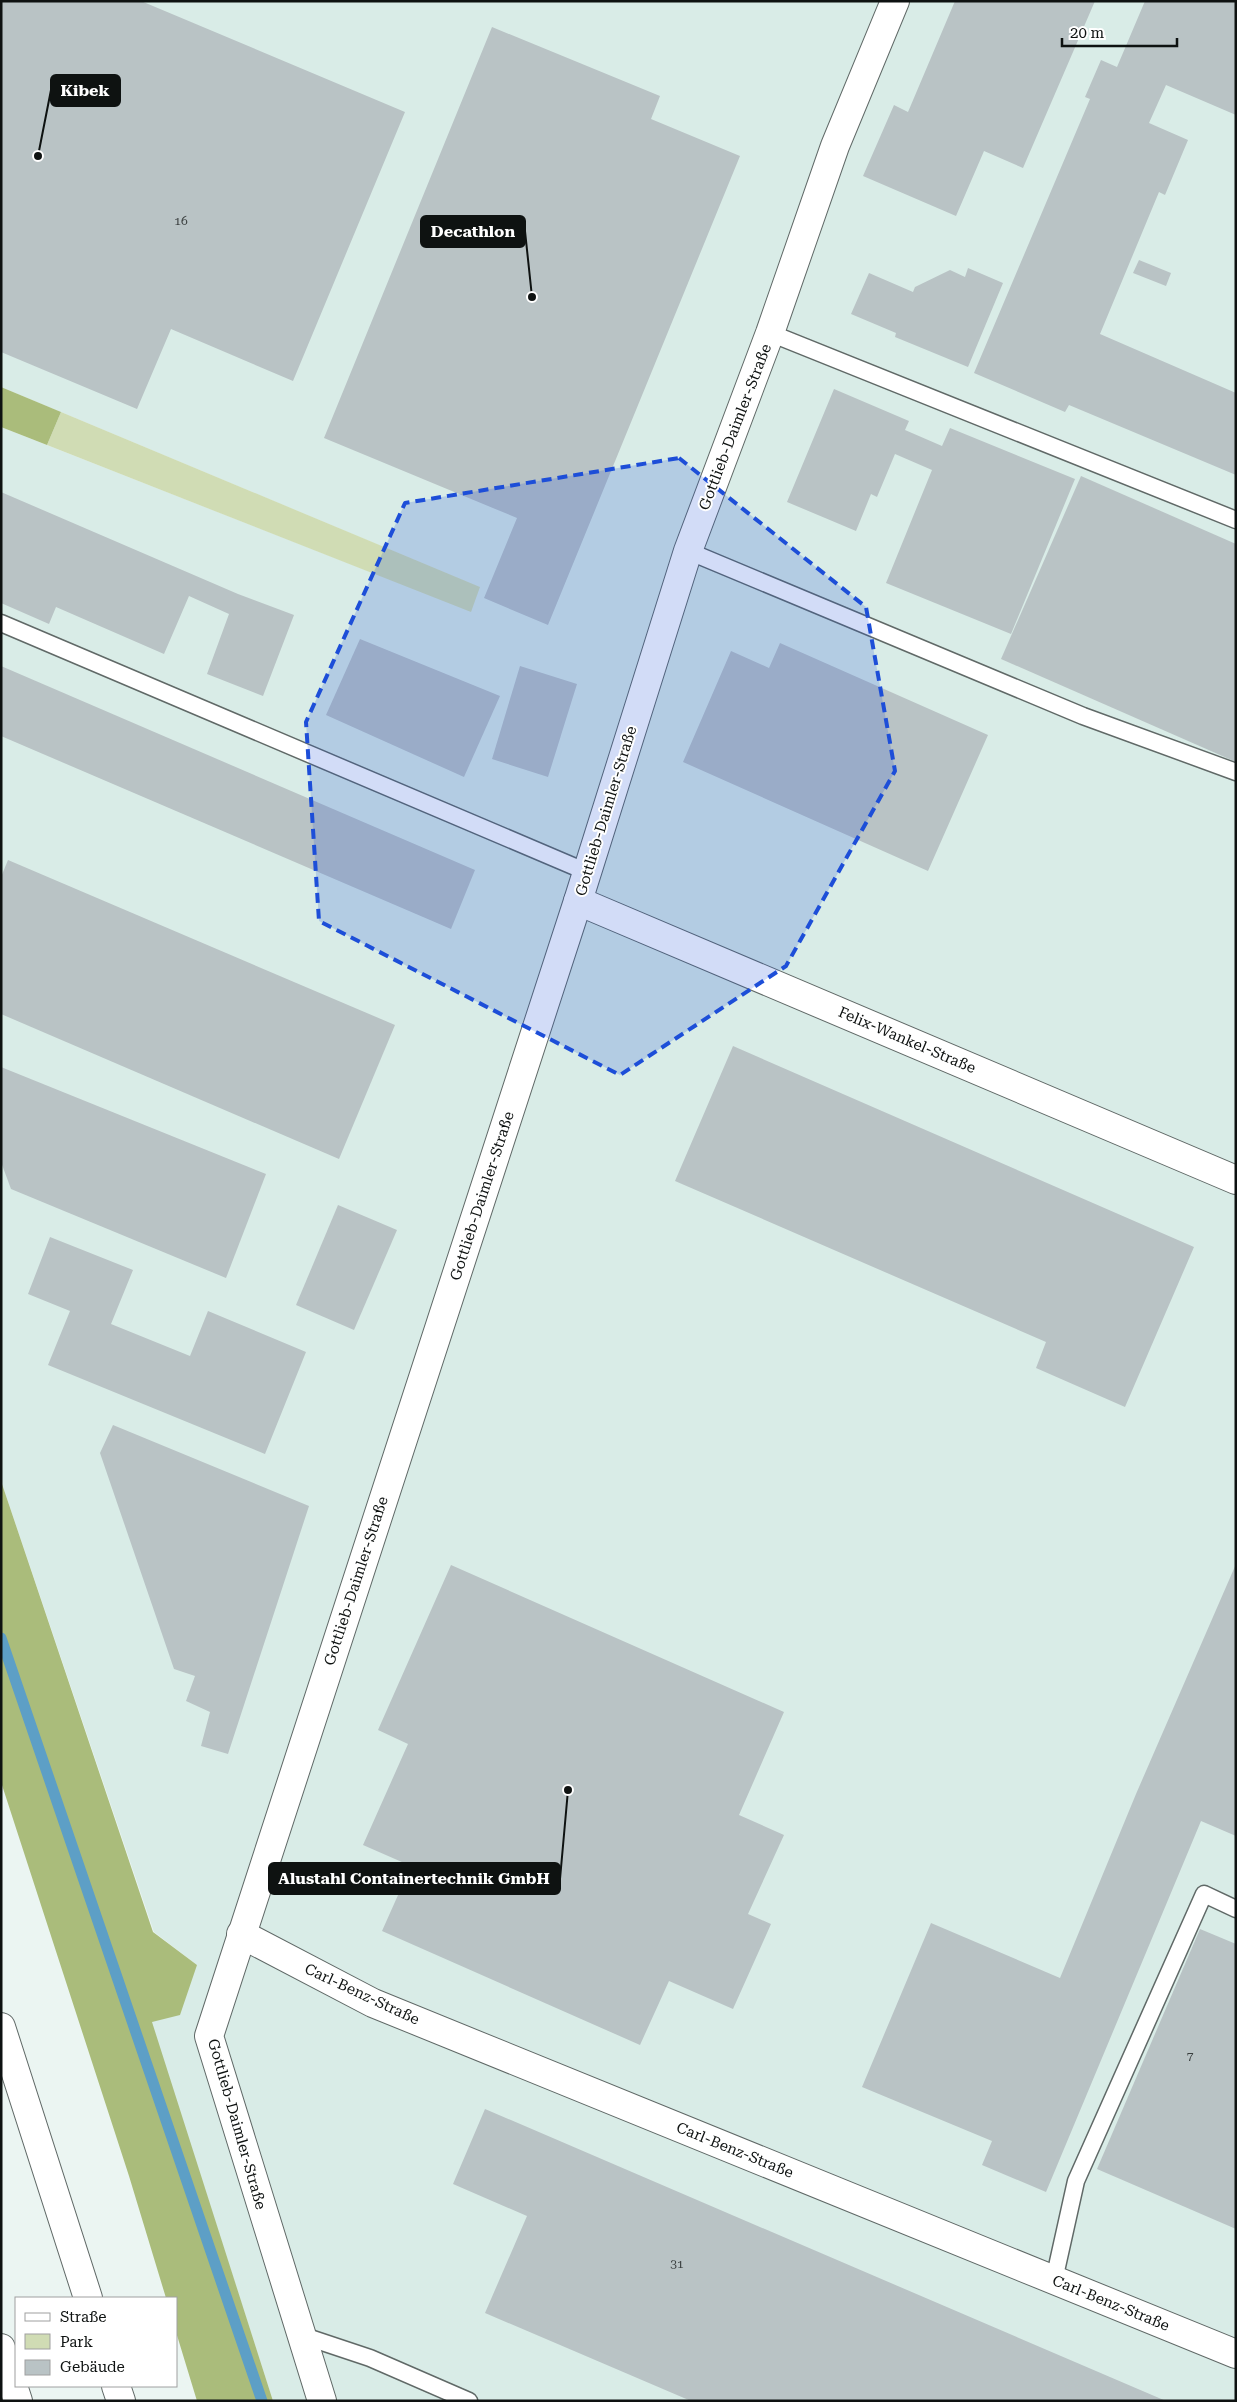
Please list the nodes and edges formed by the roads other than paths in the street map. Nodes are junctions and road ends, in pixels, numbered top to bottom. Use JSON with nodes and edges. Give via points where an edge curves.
{"nodes":[{"id":1,"x":895,"y":1,"type":"edge"},
{"id":2,"x":770,"y":333,"type":"junction"},
{"id":3,"x":1236,"y":520,"type":"edge"},
{"id":4,"x":688,"y":551,"type":"junction"},
{"id":5,"x":1,"y":623,"type":"edge"},
{"id":6,"x":1236,"y":772,"type":"edge"},
{"id":7,"x":586,"y":872,"type":"junction"},
{"id":8,"x":578,"y":901,"type":"junction"},
{"id":9,"x":1236,"y":1180,"type":"edge"},
{"id":10,"x":1236,"y":1909,"type":"edge"},
{"id":11,"x":241,"y":1934,"type":"junction"},
{"id":12,"x":1,"y":2027,"type":"edge"},
{"id":13,"x":1054,"y":2280,"type":"junction"},
{"id":14,"x":88,"y":2297,"type":"edge"},
{"id":15,"x":301,"y":2335,"type":"junction"},
{"id":16,"x":1,"y":2348,"type":"edge"},
{"id":17,"x":1236,"y":2354,"type":"edge"},
{"id":18,"x":116,"y":2387,"type":"edge"},
{"id":19,"x":18,"y":2401,"type":"edge"},
{"id":20,"x":121,"y":2401,"type":"edge"},
{"id":21,"x":322,"y":2401,"type":"edge"},
{"id":22,"x":469,"y":2401,"type":"edge"}],
"edges":[{"from":1,"to":2,"type":"main road","name":"Gottlieb-Daimler-Straße","via":[[835,146]]},
{"from":2,"to":3,"type":"lane"},
{"from":2,"to":4,"type":"main road","name":"Gottlieb-Daimler-Straße"},
{"from":4,"to":6,"type":"lane","via":[[1083,716]]},
{"from":4,"to":7,"type":"main road","name":"Gottlieb-Daimler-Straße"},
{"from":5,"to":7,"type":"lane"},
{"from":7,"to":8,"type":"main road","name":"Gottlieb-Daimler-Straße"},
{"from":8,"to":9,"type":"main road","name":"Felix-Wankel-Straße"},
{"from":8,"to":11,"type":"main road","name":"Gottlieb-Daimler-Straße"},
{"from":10,"to":13,"type":"lane","via":[[1204,1894],[1076,2181]]},
{"from":11,"to":13,"type":"main road","name":"Carl-Benz-Straße","via":[[373,2003]]},
{"from":11,"to":15,"type":"main road","name":"Gottlieb-Daimler-Straße","via":[[209,2036]]},
{"from":12,"to":14,"type":"main road"},
{"from":13,"to":17,"type":"main road","name":"Carl-Benz-Straße"},
{"from":15,"to":21,"type":"main road","name":"Gottlieb-Daimler-Straße"},
{"from":15,"to":22,"type":"lane","via":[[370,2358]]},
{"from":16,"to":19,"type":"main road"},
{"from":18,"to":20,"type":"main road"}]}
